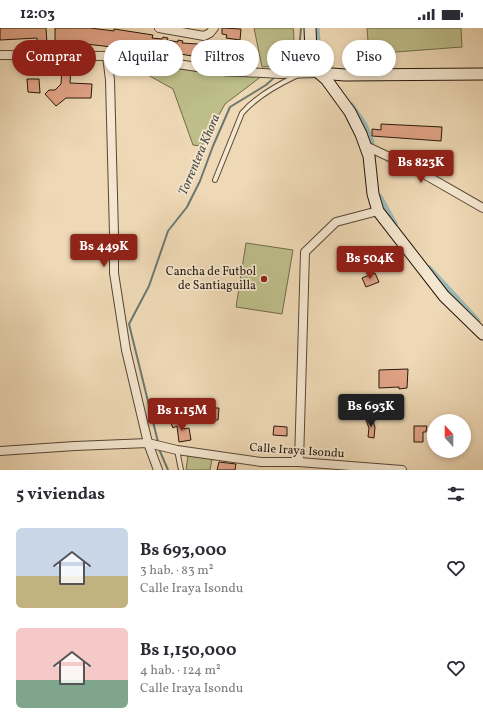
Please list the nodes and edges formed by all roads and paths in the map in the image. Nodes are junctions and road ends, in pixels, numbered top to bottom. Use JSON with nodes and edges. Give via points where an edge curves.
{"nodes":[{"id":1,"x":159,"y":28,"type":"edge"},
{"id":2,"x":214,"y":28,"type":"edge"},
{"id":3,"x":310,"y":28,"type":"edge"},
{"id":4,"x":310,"y":40,"type":"edge"},
{"id":5,"x":0,"y":55,"type":"edge"},
{"id":6,"x":104,"y":56,"type":"edge"},
{"id":7,"x":183,"y":65,"type":"edge"},
{"id":8,"x":267,"y":73,"type":"edge"},
{"id":9,"x":334,"y":74,"type":"edge"},
{"id":10,"x":483,"y":74,"type":"edge"},
{"id":11,"x":110,"y":76,"type":"edge"},
{"id":12,"x":296,"y":76,"type":"edge"},
{"id":13,"x":323,"y":76,"type":"edge"},
{"id":14,"x":366,"y":146,"type":"junction"},
{"id":15,"x":215,"y":180,"type":"dead end"},
{"id":16,"x":483,"y":208,"type":"edge"},
{"id":17,"x":378,"y":211,"type":"junction"},
{"id":18,"x":483,"y":334,"type":"edge"},
{"id":19,"x":151,"y":444,"type":"junction"},
{"id":20,"x":176,"y":450,"type":"junction"},
{"id":21,"x":0,"y":451,"type":"edge"},
{"id":22,"x":299,"y":462,"type":"junction"},
{"id":23,"x":158,"y":470,"type":"edge"},
{"id":24,"x":181,"y":470,"type":"edge"},
{"id":25,"x":402,"y":470,"type":"edge"}],
"edges":[{"from":1,"to":2,"type":"street","via":[[204,36]]},
{"from":3,"to":4,"type":"street"},
{"from":5,"to":6,"type":"street"},
{"from":7,"to":8,"type":"street","via":[[224,71]]},
{"from":9,"to":10,"type":"street"},
{"from":11,"to":19,"type":"street","via":[[114,273],[126,350]]},
{"from":12,"to":15,"type":"lane","via":[[249,105],[242,113]]},
{"from":13,"to":14,"type":"street","via":[[350,112]]},
{"from":14,"to":16,"type":"street","via":[[415,169]]},
{"from":14,"to":17,"type":"street"},
{"from":17,"to":18,"type":"street","via":[[444,296]]},
{"from":17,"to":22,"type":"street","via":[[336,222],[306,252]]},
{"from":19,"to":20,"type":"street","name":"Calle Iraya Isondu"},
{"from":19,"to":21,"type":"street","name":"Calle Iraya Isondu"},
{"from":19,"to":23,"type":"street"},
{"from":20,"to":22,"type":"street","name":"Calle Iraya Isondu","via":[[261,462]]},
{"from":20,"to":24,"type":"lane"},
{"from":22,"to":25,"type":"street","name":"Calle Iraya Isondu"}]}
